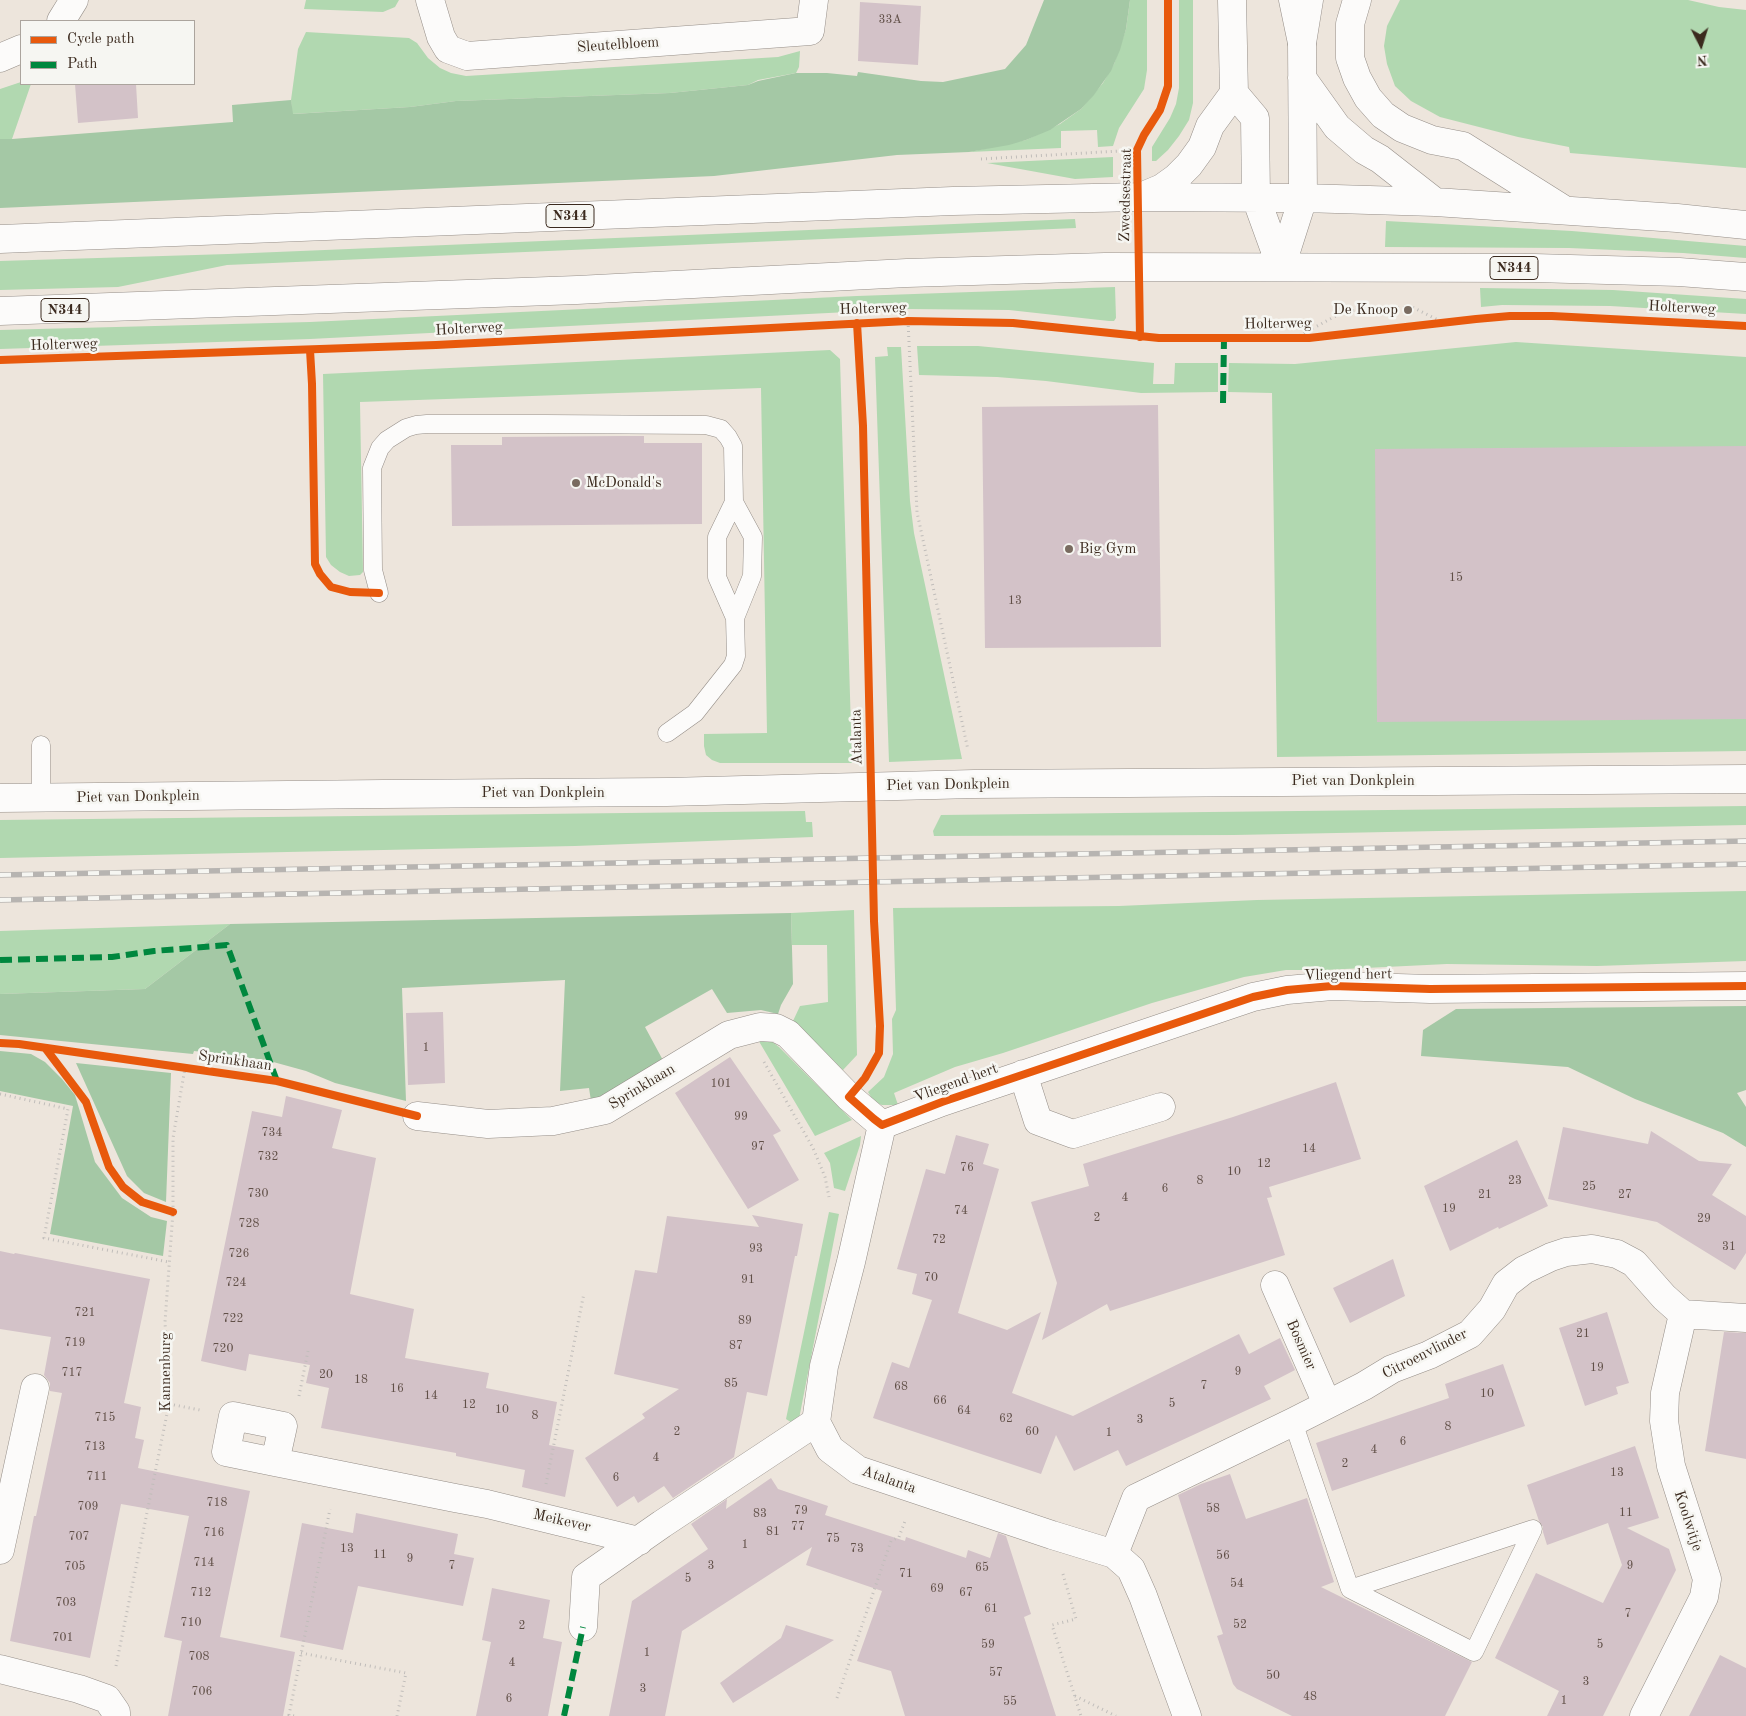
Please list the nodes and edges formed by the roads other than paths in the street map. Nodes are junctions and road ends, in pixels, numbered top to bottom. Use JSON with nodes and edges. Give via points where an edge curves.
{"nodes":[{"id":1,"x":74,"y":0,"type":"edge"},
{"id":2,"x":430,"y":0,"type":"edge"},
{"id":3,"x":814,"y":0,"type":"edge"},
{"id":4,"x":1232,"y":0,"type":"edge"},
{"id":5,"x":1293,"y":0,"type":"edge"},
{"id":6,"x":1309,"y":0,"type":"edge"},
{"id":7,"x":1357,"y":0,"type":"edge"},
{"id":8,"x":62,"y":20,"type":"edge"},
{"id":9,"x":1302,"y":43,"type":"junction"},
{"id":10,"x":20,"y":49,"type":"edge"},
{"id":11,"x":0,"y":58,"type":"edge"},
{"id":12,"x":1302,"y":78,"type":"junction"},
{"id":13,"x":1234,"y":93,"type":"junction"},
{"id":14,"x":1138,"y":197,"type":"junction"},
{"id":15,"x":1256,"y":198,"type":"junction"},
{"id":16,"x":1303,"y":198,"type":"junction"},
{"id":17,"x":1435,"y":202,"type":"junction"},
{"id":18,"x":1566,"y":210,"type":"junction"},
{"id":19,"x":1746,"y":225,"type":"edge"},
{"id":20,"x":0,"y":239,"type":"edge"},
{"id":21,"x":1281,"y":267,"type":"junction"},
{"id":22,"x":1746,"y":277,"type":"edge"},
{"id":23,"x":0,"y":312,"type":"edge"},
{"id":24,"x":734,"y":502,"type":"junction"},
{"id":25,"x":379,"y":593,"type":"dead end"},
{"id":26,"x":735,"y":618,"type":"junction"},
{"id":27,"x":667,"y":733,"type":"dead end"},
{"id":28,"x":41,"y":746,"type":"dead end"},
{"id":29,"x":1746,"y":779,"type":"edge"},
{"id":30,"x":0,"y":798,"type":"edge"},
{"id":31,"x":41,"y":798,"type":"junction"},
{"id":32,"x":1746,"y":986,"type":"edge"},
{"id":33,"x":1023,"y":1074,"type":"junction"},
{"id":34,"x":1161,"y":1107,"type":"dead end"},
{"id":35,"x":417,"y":1116,"type":"dead end"},
{"id":36,"x":882,"y":1125,"type":"junction"},
{"id":37,"x":1274,"y":1285,"type":"dead end"},
{"id":38,"x":1683,"y":1314,"type":"junction"},
{"id":39,"x":1746,"y":1318,"type":"edge"},
{"id":40,"x":35,"y":1388,"type":"dead end"},
{"id":41,"x":1327,"y":1404,"type":"junction"},
{"id":42,"x":816,"y":1422,"type":"junction"},
{"id":43,"x":1293,"y":1422,"type":"junction"},
{"id":44,"x":275,"y":1462,"type":"dead end"},
{"id":45,"x":5,"y":1503,"type":"edge"},
{"id":46,"x":639,"y":1541,"type":"junction"},
{"id":47,"x":0,"y":1550,"type":"edge"},
{"id":48,"x":1114,"y":1554,"type":"junction"},
{"id":49,"x":1350,"y":1589,"type":"junction"},
{"id":50,"x":582,"y":1627,"type":"dead end"},
{"id":51,"x":0,"y":1669,"type":"edge"},
{"id":52,"x":116,"y":1716,"type":"edge"},
{"id":53,"x":1187,"y":1716,"type":"edge"},
{"id":54,"x":1644,"y":1716,"type":"edge"}],
"edges":[{"from":1,"to":8,"type":"street"},
{"from":2,"to":3,"type":"street","name":"Sleutelbloem","via":[[448,49],[467,56],[810,31]]},
{"from":4,"to":13,"type":"street"},
{"from":5,"to":9,"type":"street"},
{"from":6,"to":9,"type":"street"},
{"from":7,"to":18,"type":"street","via":[[1350,24],[1350,58],[1368,98],[1383,115],[1424,137],[1463,146]]},
{"from":9,"to":12,"type":"street"},
{"from":10,"to":11,"type":"street"},
{"from":12,"to":16,"type":"street"},
{"from":12,"to":17,"type":"street","via":[[1337,127]]},
{"from":13,"to":14,"type":"street","via":[[1210,126],[1190,165],[1162,188]]},
{"from":13,"to":15,"type":"street","via":[[1255,118]]},
{"from":14,"to":15,"type":"street","number":"N344"},
{"from":14,"to":20,"type":"street","number":"N344","via":[[953,200]]},
{"from":15,"to":16,"type":"street","number":"N344"},
{"from":15,"to":21,"type":"street"},
{"from":16,"to":17,"type":"street","number":"N344"},
{"from":16,"to":21,"type":"street"},
{"from":17,"to":18,"type":"street","number":"N344"},
{"from":18,"to":19,"type":"street","number":"N344"},
{"from":21,"to":22,"type":"street","number":"N344","via":[[1534,268]]},
{"from":21,"to":23,"type":"street","number":"N344","via":[[1104,267],[907,273],[577,290]]},
{"from":24,"to":25,"type":"lane","via":[[733,446],[725,432],[711,426],[416,425],[387,440],[372,468],[373,570]]},
{"from":24,"to":26,"type":"lane","via":[[752,537],[752,576]]},
{"from":24,"to":26,"type":"lane","via":[[717,537],[717,577]]},
{"from":26,"to":27,"type":"lane","via":[[736,656],[733,665],[696,713]]},
{"from":28,"to":31,"type":"lane"},
{"from":29,"to":31,"type":"street","name":"Piet van Donkplein","via":[[974,784],[667,792]]},
{"from":30,"to":31,"type":"street","name":"Piet van Donkplein"},
{"from":32,"to":33,"type":"street","name":"Vliegend hert","via":[[1430,989],[1332,986],[1287,990],[1253,997]]},
{"from":33,"to":34,"type":"street","via":[[1038,1121],[1073,1134]]},
{"from":33,"to":36,"type":"street","name":"Vliegend hert"},
{"from":35,"to":36,"type":"street","name":"Sprinkhaan","via":[[488,1124],[553,1120],[605,1110],[738,1032],[760,1027],[776,1028],[788,1034],[849,1097]]},
{"from":36,"to":42,"type":"street","via":[[824,1366]]},
{"from":37,"to":41,"type":"street","name":"Bosmier"},
{"from":38,"to":39,"type":"street"},
{"from":38,"to":41,"type":"street","name":"Citroenvlinder","via":[[1634,1263],[1616,1254],[1592,1249],[1566,1252],[1524,1270],[1506,1284],[1492,1309],[1470,1334],[1429,1355],[1392,1368]]},
{"from":38,"to":54,"type":"street","name":"Koolwitje","via":[[1665,1393],[1664,1421],[1671,1466],[1706,1579],[1704,1597]]},
{"from":40,"to":45,"type":"street"},
{"from":41,"to":43,"type":"street","name":"Citroenvlinder"},
{"from":42,"to":46,"type":"street"},
{"from":42,"to":48,"type":"street","name":"Atalanta","via":[[830,1448],[858,1470]]},
{"from":43,"to":48,"type":"street","name":"Citroenvlinder","via":[[1136,1498]]},
{"from":43,"to":49,"type":"lane"},
{"from":44,"to":46,"type":"street","name":"Meikever","via":[[487,1504]]},
{"from":45,"to":47,"type":"street"},
{"from":46,"to":50,"type":"street","via":[[586,1577]]},
{"from":48,"to":53,"type":"street","name":"Atalanta","via":[[1131,1568]]},
{"from":49,"to":49,"type":"lane","via":[[1474,1652],[1533,1529],[1505,1538]]},
{"from":51,"to":52,"type":"street","via":[[106,1700]]}]}
